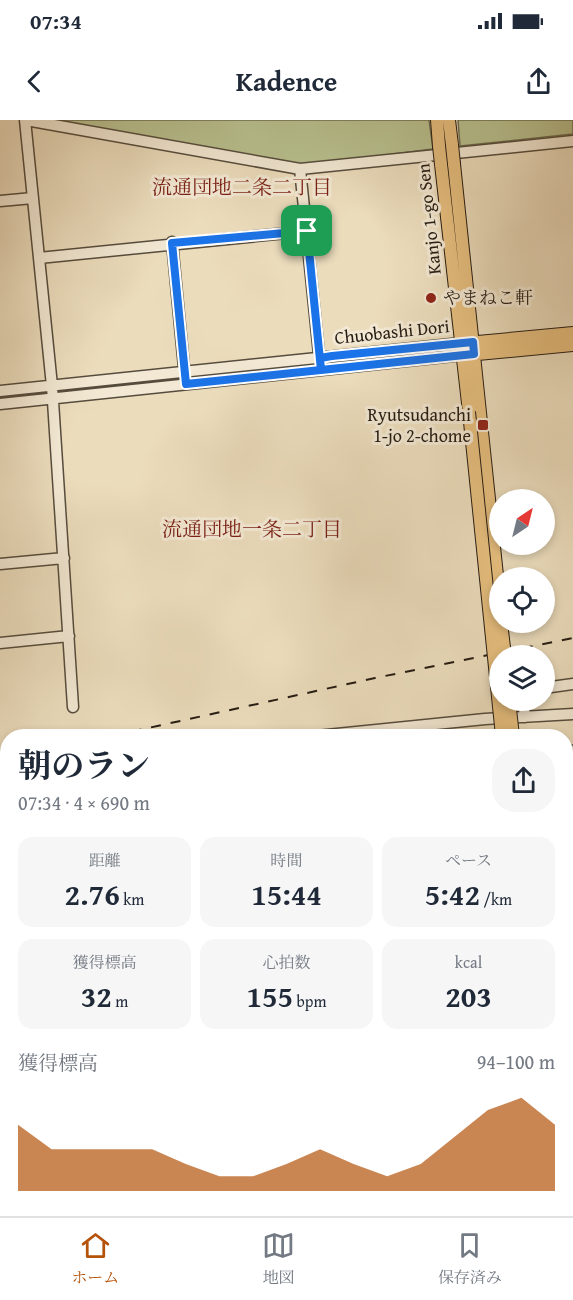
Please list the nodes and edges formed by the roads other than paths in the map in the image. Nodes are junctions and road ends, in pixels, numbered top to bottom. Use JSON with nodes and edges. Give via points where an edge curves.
{"nodes":[{"id":1,"x":26,"y":120,"type":"edge"},
{"id":2,"x":444,"y":124,"type":"edge"},
{"id":3,"x":573,"y":141,"type":"edge"},
{"id":4,"x":300,"y":169,"type":"junction"},
{"id":5,"x":33,"y":198,"type":"junction"},
{"id":6,"x":0,"y":201,"type":"edge"},
{"id":7,"x":307,"y":231,"type":"junction"},
{"id":8,"x":172,"y":243,"type":"junction"},
{"id":9,"x":39,"y":258,"type":"junction"},
{"id":10,"x":573,"y":333,"type":"edge"},
{"id":11,"x":573,"y":345,"type":"edge"},
{"id":12,"x":468,"y":349,"type":"junction"},
{"id":13,"x":320,"y":358,"type":"junction"},
{"id":14,"x":321,"y":370,"type":"junction"},
{"id":15,"x":185,"y":378,"type":"junction"},
{"id":16,"x":0,"y":391,"type":"edge"},
{"id":17,"x":52,"y":392,"type":"junction"},
{"id":18,"x":0,"y":404,"type":"edge"},
{"id":19,"x":474,"y":411,"type":"junction"},
{"id":20,"x":64,"y":558,"type":"junction"},
{"id":21,"x":0,"y":564,"type":"edge"},
{"id":22,"x":495,"y":567,"type":"edge"},
{"id":23,"x":69,"y":636,"type":"junction"},
{"id":24,"x":0,"y":643,"type":"edge"},
{"id":25,"x":573,"y":684,"type":"edge"},
{"id":26,"x":555,"y":686,"type":"edge"},
{"id":27,"x":73,"y":707,"type":"dead end"},
{"id":28,"x":510,"y":711,"type":"edge"},
{"id":29,"x":525,"y":711,"type":"edge"},
{"id":30,"x":573,"y":714,"type":"edge"},
{"id":31,"x":525,"y":717,"type":"junction"},
{"id":32,"x":394,"y":729,"type":"edge"},
{"id":33,"x":501,"y":729,"type":"edge"},
{"id":34,"x":512,"y":729,"type":"edge"}],
"edges":[{"from":1,"to":4,"type":"street"},
{"from":1,"to":5,"type":"street"},
{"from":2,"to":12,"type":"main road","name":"Kanjo 1-go Sen","bridge":true},
{"from":3,"to":4,"type":"street"},
{"from":4,"to":7,"type":"street"},
{"from":5,"to":6,"type":"street"},
{"from":5,"to":9,"type":"street"},
{"from":7,"to":8,"type":"street"},
{"from":7,"to":13,"type":"street"},
{"from":8,"to":9,"type":"street"},
{"from":8,"to":15,"type":"street"},
{"from":9,"to":17,"type":"street"},
{"from":10,"to":12,"type":"main road","name":"Chuobashi Dori"},
{"from":11,"to":12,"type":"main road","name":"Chuobashi Dori"},
{"from":12,"to":13,"type":"street","name":"Chuobashi Dori"},
{"from":12,"to":14,"type":"street","name":"Chuobashi Dori"},
{"from":12,"to":19,"type":"main road","name":"Kanjo 1-go Sen"},
{"from":13,"to":14,"type":"street"},
{"from":13,"to":15,"type":"street","name":"Chuobashi Dori"},
{"from":14,"to":15,"type":"street","name":"Chuobashi Dori"},
{"from":15,"to":17,"type":"street","name":"Chuobashi Dori"},
{"from":16,"to":17,"type":"street","name":"Chuobashi Dori"},
{"from":17,"to":18,"type":"street","name":"Chuobashi Dori"},
{"from":17,"to":20,"type":"street"},
{"from":19,"to":22,"type":"main road"},
{"from":19,"to":33,"type":"main road","bridge":true},
{"from":20,"to":21,"type":"street"},
{"from":20,"to":23,"type":"street"},
{"from":23,"to":24,"type":"street"},
{"from":23,"to":27,"type":"street"},
{"from":25,"to":26,"type":"street"},
{"from":28,"to":34,"type":"main road","bridge":true},
{"from":29,"to":31,"type":"street"},
{"from":30,"to":31,"type":"street"},
{"from":31,"to":32,"type":"street"}]}
